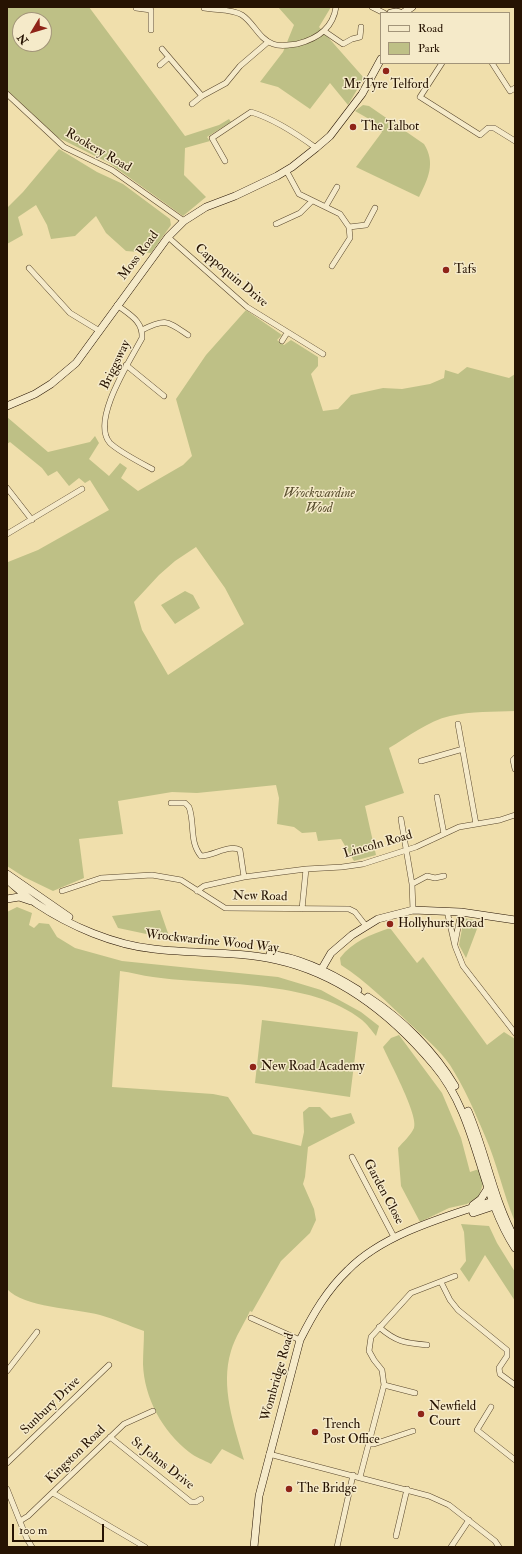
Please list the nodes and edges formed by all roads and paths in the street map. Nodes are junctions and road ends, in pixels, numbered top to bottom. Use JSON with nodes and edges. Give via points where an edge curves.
{"nodes":[{"id":1,"x":336,"y":7,"type":"edge"},
{"id":2,"x":372,"y":7,"type":"edge"},
{"id":3,"x":136,"y":8,"type":"edge"},
{"id":4,"x":152,"y":8,"type":"edge"},
{"id":5,"x":204,"y":8,"type":"edge"},
{"id":6,"x":212,"y":8,"type":"edge"},
{"id":7,"x":382,"y":12,"type":"edge"},
{"id":8,"x":361,"y":27,"type":"dead end"},
{"id":9,"x":151,"y":30,"type":"dead end"},
{"id":10,"x":324,"y":31,"type":"junction"},
{"id":11,"x":268,"y":42,"type":"junction"},
{"id":12,"x":162,"y":49,"type":"dead end"},
{"id":13,"x":168,"y":58,"type":"junction"},
{"id":14,"x":380,"y":61,"type":"edge"},
{"id":15,"x":441,"y":64,"type":"edge"},
{"id":16,"x":493,"y":64,"type":"edge"},
{"id":17,"x":160,"y":65,"type":"dead end"},
{"id":18,"x":515,"y":88,"type":"edge"},
{"id":19,"x":7,"y":94,"type":"edge"},
{"id":20,"x":202,"y":96,"type":"junction"},
{"id":21,"x":192,"y":104,"type":"dead end"},
{"id":22,"x":515,"y":142,"type":"edge"},
{"id":23,"x":316,"y":148,"type":"junction"},
{"id":24,"x":225,"y":161,"type":"dead end"},
{"id":25,"x":286,"y":170,"type":"junction"},
{"id":26,"x":337,"y":187,"type":"dead end"},
{"id":27,"x":312,"y":201,"type":"junction"},
{"id":28,"x":326,"y":206,"type":"junction"},
{"id":29,"x":375,"y":208,"type":"dead end"},
{"id":30,"x":184,"y":221,"type":"junction"},
{"id":31,"x":276,"y":224,"type":"dead end"},
{"id":32,"x":349,"y":227,"type":"junction"},
{"id":33,"x":168,"y":237,"type":"junction"},
{"id":34,"x":332,"y":266,"type":"dead end"},
{"id":35,"x":29,"y":268,"type":"dead end"},
{"id":36,"x":117,"y":305,"type":"junction"},
{"id":37,"x":98,"y":330,"type":"junction"},
{"id":38,"x":142,"y":330,"type":"junction"},
{"id":39,"x":288,"y":333,"type":"junction"},
{"id":40,"x":188,"y":335,"type":"dead end"},
{"id":41,"x":282,"y":341,"type":"dead end"},
{"id":42,"x":323,"y":354,"type":"dead end"},
{"id":43,"x":126,"y":365,"type":"junction"},
{"id":44,"x":164,"y":396,"type":"dead end"},
{"id":45,"x":7,"y":406,"type":"edge"},
{"id":46,"x":152,"y":469,"type":"dead end"},
{"id":47,"x":7,"y":488,"type":"edge"},
{"id":48,"x":82,"y":489,"type":"dead end"},
{"id":49,"x":32,"y":520,"type":"junction"},
{"id":50,"x":7,"y":534,"type":"edge"},
{"id":51,"x":458,"y":724,"type":"dead end"},
{"id":52,"x":463,"y":749,"type":"junction"},
{"id":53,"x":515,"y":758,"type":"edge"},
{"id":54,"x":421,"y":761,"type":"dead end"},
{"id":55,"x":515,"y":769,"type":"edge"},
{"id":56,"x":438,"y":797,"type":"dead end"},
{"id":57,"x":171,"y":803,"type":"dead end"},
{"id":58,"x":515,"y":815,"type":"edge"},
{"id":59,"x":401,"y":819,"type":"dead end"},
{"id":60,"x":476,"y":824,"type":"junction"},
{"id":61,"x":444,"y":834,"type":"junction"},
{"id":62,"x":406,"y":850,"type":"junction"},
{"id":63,"x":306,"y":869,"type":"junction"},
{"id":64,"x":7,"y":874,"type":"edge"},
{"id":65,"x":444,"y":876,"type":"dead end"},
{"id":66,"x":244,"y":877,"type":"junction"},
{"id":67,"x":7,"y":880,"type":"edge"},
{"id":68,"x":412,"y":884,"type":"junction"},
{"id":69,"x":19,"y":886,"type":"junction"},
{"id":70,"x":62,"y":891,"type":"dead end"},
{"id":71,"x":197,"y":891,"type":"junction"},
{"id":72,"x":7,"y":899,"type":"edge"},
{"id":73,"x":35,"y":902,"type":"junction"},
{"id":74,"x":302,"y":909,"type":"junction"},
{"id":75,"x":412,"y":910,"type":"junction"},
{"id":76,"x":447,"y":911,"type":"junction"},
{"id":77,"x":461,"y":912,"type":"junction"},
{"id":78,"x":515,"y":920,"type":"edge"},
{"id":79,"x":366,"y":926,"type":"junction"},
{"id":80,"x":455,"y":946,"type":"junction"},
{"id":81,"x":320,"y":972,"type":"junction"},
{"id":82,"x":515,"y":1033,"type":"edge"},
{"id":83,"x":352,"y":1157,"type":"dead end"},
{"id":84,"x":488,"y":1188,"type":"junction"},
{"id":85,"x":496,"y":1202,"type":"junction"},
{"id":86,"x":470,"y":1208,"type":"junction"},
{"id":87,"x":426,"y":1225,"type":"junction"},
{"id":88,"x":394,"y":1237,"type":"junction"},
{"id":89,"x":515,"y":1239,"type":"edge"},
{"id":90,"x":515,"y":1248,"type":"edge"},
{"id":91,"x":455,"y":1276,"type":"dead end"},
{"id":92,"x":441,"y":1282,"type":"junction"},
{"id":93,"x":251,"y":1318,"type":"dead end"},
{"id":94,"x":379,"y":1327,"type":"junction"},
{"id":95,"x":37,"y":1332,"type":"dead end"},
{"id":96,"x":300,"y":1340,"type":"junction"},
{"id":97,"x":427,"y":1345,"type":"dead end"},
{"id":98,"x":109,"y":1365,"type":"dead end"},
{"id":99,"x":7,"y":1371,"type":"edge"},
{"id":100,"x":384,"y":1385,"type":"junction"},
{"id":101,"x":515,"y":1386,"type":"edge"},
{"id":102,"x":415,"y":1393,"type":"dead end"},
{"id":103,"x":491,"y":1407,"type":"dead end"},
{"id":104,"x":153,"y":1411,"type":"dead end"},
{"id":105,"x":414,"y":1430,"type":"dead end"},
{"id":106,"x":110,"y":1437,"type":"junction"},
{"id":107,"x":368,"y":1444,"type":"junction"},
{"id":108,"x":269,"y":1454,"type":"junction"},
{"id":109,"x":515,"y":1460,"type":"edge"},
{"id":110,"x":7,"y":1463,"type":"edge"},
{"id":111,"x":353,"y":1475,"type":"junction"},
{"id":112,"x":360,"y":1477,"type":"junction"},
{"id":113,"x":7,"y":1489,"type":"edge"},
{"id":114,"x":407,"y":1489,"type":"junction"},
{"id":115,"x":53,"y":1493,"type":"junction"},
{"id":116,"x":201,"y":1498,"type":"dead end"},
{"id":117,"x":469,"y":1520,"type":"junction"},
{"id":118,"x":20,"y":1521,"type":"junction"},
{"id":119,"x":396,"y":1536,"type":"dead end"},
{"id":120,"x":32,"y":1547,"type":"edge"},
{"id":121,"x":145,"y":1547,"type":"edge"},
{"id":122,"x":254,"y":1547,"type":"edge"},
{"id":123,"x":338,"y":1547,"type":"edge"},
{"id":124,"x":451,"y":1547,"type":"edge"},
{"id":125,"x":499,"y":1547,"type":"edge"}],
"edges":[{"from":1,"to":10,"type":"street","via":[[335,15]]},
{"from":2,"to":7,"type":"street"},
{"from":3,"to":4,"type":"street"},
{"from":4,"to":9,"type":"street"},
{"from":5,"to":6,"type":"street"},
{"from":6,"to":11,"type":"street","via":[[240,14]]},
{"from":8,"to":10,"type":"street","via":[[360,37],[343,44]]},
{"from":10,"to":11,"type":"street","via":[[312,39],[289,45],[279,46]]},
{"from":11,"to":20,"type":"street","via":[[240,66],[226,83]]},
{"from":12,"to":13,"type":"street"},
{"from":13,"to":17,"type":"street"},
{"from":13,"to":20,"type":"street"},
{"from":14,"to":23,"type":"main road","name":"Moss Road","via":[[362,94],[330,136]]},
{"from":15,"to":22,"type":"street","via":[[420,97],[480,135],[488,128],[494,128]]},
{"from":16,"to":18,"type":"street","via":[[510,91]]},
{"from":19,"to":30,"type":"street","name":"Rookery Road","via":[[64,147],[112,170]]},
{"from":20,"to":21,"type":"street"},
{"from":23,"to":24,"type":"street","via":[[260,114],[251,112],[212,138]]},
{"from":23,"to":25,"type":"main road","name":"Moss Road"},
{"from":25,"to":27,"type":"street","via":[[299,194]]},
{"from":25,"to":30,"type":"main road","name":"Moss Road","via":[[234,196],[206,206]]},
{"from":26,"to":28,"type":"street"},
{"from":27,"to":28,"type":"street"},
{"from":27,"to":31,"type":"street","via":[[300,213]]},
{"from":28,"to":32,"type":"street","via":[[340,214]]},
{"from":29,"to":32,"type":"street","via":[[366,225]]},
{"from":30,"to":33,"type":"main road","name":"Moss Road"},
{"from":32,"to":34,"type":"street","via":[[350,238]]},
{"from":33,"to":36,"type":"main road","name":"Moss Road"},
{"from":33,"to":39,"type":"street","name":"Cappoquin Drive","via":[[246,307]]},
{"from":35,"to":37,"type":"street","via":[[70,313]]},
{"from":36,"to":37,"type":"main road","name":"Moss Road"},
{"from":36,"to":38,"type":"street","name":"Briggsway","via":[[139,322]]},
{"from":37,"to":45,"type":"main road","name":"Moss Road","via":[[76,363],[64,374],[35,394]]},
{"from":38,"to":40,"type":"street","via":[[159,322],[168,322]]},
{"from":38,"to":43,"type":"street","name":"Briggsway","via":[[142,338]]},
{"from":39,"to":41,"type":"street"},
{"from":39,"to":42,"type":"street","name":"Cappoquin Drive"},
{"from":43,"to":44,"type":"street"},
{"from":43,"to":46,"type":"street","name":"Briggsway","via":[[115,387],[106,417],[106,434],[110,443]]},
{"from":47,"to":49,"type":"street"},
{"from":48,"to":49,"type":"street"},
{"from":49,"to":50,"type":"street"},
{"from":51,"to":52,"type":"street"},
{"from":52,"to":54,"type":"street"},
{"from":52,"to":60,"type":"street"},
{"from":53,"to":55,"type":"street"},
{"from":56,"to":61,"type":"street"},
{"from":57,"to":66,"type":"street","via":[[185,803],[189,807],[196,850],[201,856],[210,856],[229,848],[236,847],[240,850]]},
{"from":58,"to":60,"type":"street","name":"Lincoln Road"},
{"from":59,"to":62,"type":"street"},
{"from":60,"to":61,"type":"street","name":"Lincoln Road","via":[[459,827]]},
{"from":61,"to":62,"type":"street","name":"Lincoln Road"},
{"from":62,"to":63,"type":"street","name":"Lincoln Road","via":[[351,866]]},
{"from":62,"to":68,"type":"street"},
{"from":63,"to":66,"type":"street","name":"Lincoln Road"},
{"from":63,"to":74,"type":"street"},
{"from":64,"to":69,"type":"main road","name":"Wrockwardine Wood Way"},
{"from":65,"to":68,"type":"street","via":[[427,876]]},
{"from":66,"to":71,"type":"street","name":"Lincoln Road","via":[[204,886]]},
{"from":67,"to":69,"type":"main road","name":"Wrockwardine Wood Way"},
{"from":68,"to":75,"type":"street"},
{"from":69,"to":72,"type":"main road"},
{"from":69,"to":73,"type":"main road","name":"Wrockwardine Wood Way"},
{"from":69,"to":81,"type":"main road","name":"Wrockwardine Wood Way","via":[[67,916],[119,937],[167,947],[233,950],[282,956]]},
{"from":70,"to":71,"type":"street","name":"New Road","via":[[101,878],[144,874],[178,879]]},
{"from":71,"to":74,"type":"street","name":"New Road","via":[[225,908]]},
{"from":72,"to":73,"type":"main road","via":[[19,897]]},
{"from":73,"to":81,"type":"main road","name":"Wrockwardine Wood Way","via":[[85,929],[134,945],[152,949],[262,957]]},
{"from":74,"to":79,"type":"street","name":"New Road","via":[[349,910],[355,912]]},
{"from":75,"to":76,"type":"main road"},
{"from":75,"to":79,"type":"main road","via":[[378,919]]},
{"from":76,"to":77,"type":"main road"},
{"from":76,"to":80,"type":"street"},
{"from":77,"to":78,"type":"main road"},
{"from":77,"to":80,"type":"street"},
{"from":79,"to":81,"type":"main road","via":[[335,949]]},
{"from":80,"to":82,"type":"street","via":[[463,966]]},
{"from":81,"to":84,"type":"main road","name":"Wrockwardine Wood Way","via":[[388,1018],[413,1041],[450,1085],[463,1110]]},
{"from":81,"to":85,"type":"main road","name":"Wrockwardine Wood Way","via":[[347,983],[397,1018],[445,1070],[472,1121]]},
{"from":83,"to":88,"type":"street","name":"Garden Close"},
{"from":84,"to":85,"type":"main road","name":"Wrockwardine Wood Way"},
{"from":84,"to":86,"type":"main road","via":[[481,1199]]},
{"from":85,"to":86,"type":"main road","name":"Wombridge Road"},
{"from":85,"to":87,"type":"main road","name":"Wombridge Road"},
{"from":85,"to":89,"type":"main road","name":"Wrockwardine Wood Way"},
{"from":85,"to":90,"type":"main road","name":"Wrockwardine Wood Way"},
{"from":86,"to":87,"type":"main road","name":"Wombridge Road"},
{"from":87,"to":88,"type":"main road","name":"Wombridge Road"},
{"from":88,"to":96,"type":"main road","name":"Wombridge Road","via":[[348,1269],[328,1291]]},
{"from":91,"to":92,"type":"street"},
{"from":92,"to":94,"type":"street","via":[[411,1293]]},
{"from":92,"to":101,"type":"street","via":[[458,1310],[507,1350],[508,1356],[499,1368],[500,1374]]},
{"from":93,"to":96,"type":"street"},
{"from":94,"to":97,"type":"street","via":[[392,1338]]},
{"from":94,"to":100,"type":"street","via":[[370,1337],[369,1351],[382,1370]]},
{"from":95,"to":99,"type":"street"},
{"from":96,"to":108,"type":"main road","name":"Wombridge Road"},
{"from":98,"to":110,"type":"street","name":"Sunbury Drive"},
{"from":100,"to":102,"type":"street"},
{"from":100,"to":107,"type":"street"},
{"from":103,"to":109,"type":"street","via":[[477,1430]]},
{"from":104,"to":106,"type":"street","name":"Kingston Road","via":[[124,1424]]},
{"from":105,"to":107,"type":"street"},
{"from":106,"to":115,"type":"street","name":"Kingston Road"},
{"from":106,"to":116,"type":"street","name":"St Johns Drive","via":[[191,1502]]},
{"from":107,"to":112,"type":"street"},
{"from":108,"to":111,"type":"street"},
{"from":108,"to":122,"type":"main road","name":"Wombridge Road","via":[[259,1496]]},
{"from":111,"to":112,"type":"street"},
{"from":111,"to":123,"type":"street"},
{"from":112,"to":114,"type":"street"},
{"from":113,"to":118,"type":"street"},
{"from":114,"to":117,"type":"street","via":[[449,1505]]},
{"from":114,"to":119,"type":"street"},
{"from":115,"to":118,"type":"street","name":"Kingston Road"},
{"from":115,"to":121,"type":"street"},
{"from":117,"to":124,"type":"street"},
{"from":117,"to":125,"type":"street"},
{"from":118,"to":120,"type":"street","via":[[26,1539]]}]}
